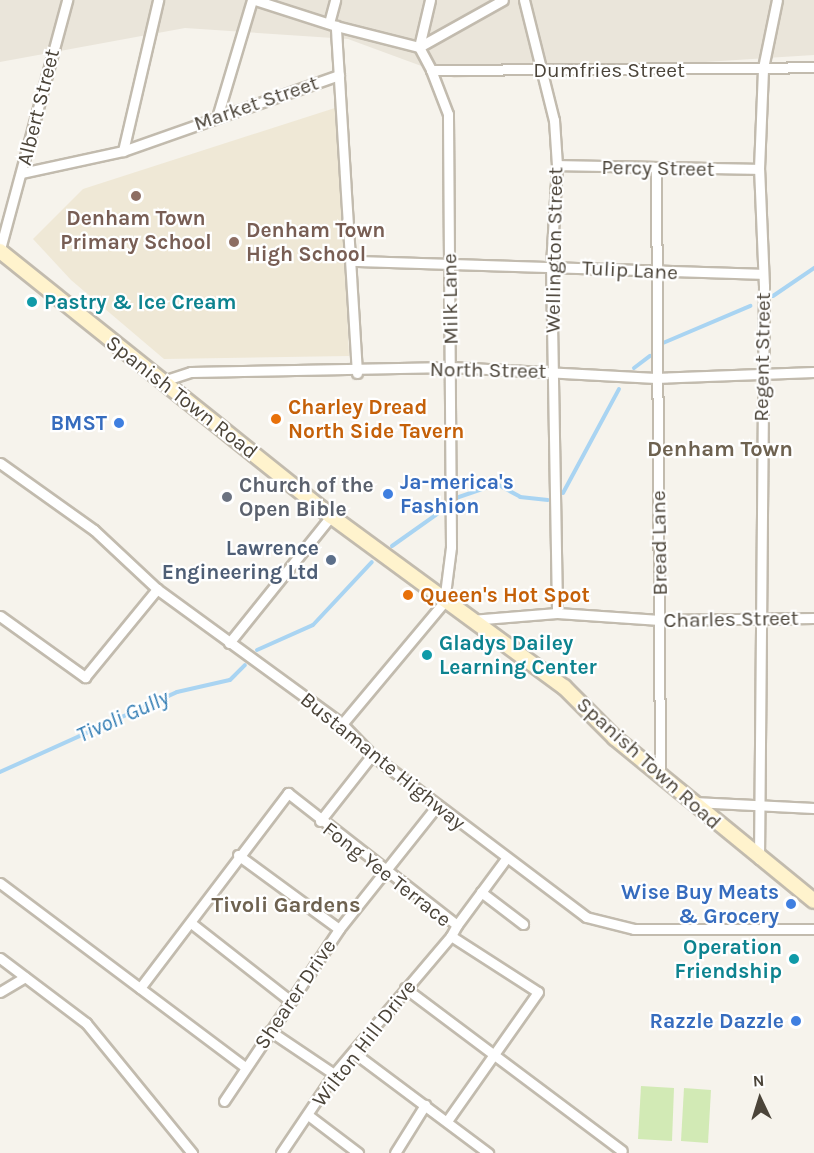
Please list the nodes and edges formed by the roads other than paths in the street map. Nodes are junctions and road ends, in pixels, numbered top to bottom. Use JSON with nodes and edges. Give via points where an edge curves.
{"nodes":[{"id":1,"x":67,"y":0,"type":"edge"},
{"id":2,"x":158,"y":0,"type":"edge"},
{"id":3,"x":253,"y":0,"type":"edge"},
{"id":4,"x":335,"y":0,"type":"edge"},
{"id":5,"x":430,"y":0,"type":"edge"},
{"id":6,"x":503,"y":0,"type":"edge"},
{"id":7,"x":524,"y":0,"type":"edge"},
{"id":8,"x":777,"y":0,"type":"edge"},
{"id":9,"x":332,"y":25,"type":"junction"},
{"id":10,"x":419,"y":47,"type":"junction"},
{"id":11,"x":814,"y":67,"type":"edge"},
{"id":12,"x":763,"y":68,"type":"junction"},
{"id":13,"x":431,"y":70,"type":"junction"},
{"id":14,"x":542,"y":70,"type":"junction"},
{"id":15,"x":339,"y":75,"type":"junction"},
{"id":16,"x":218,"y":114,"type":"junction"},
{"id":17,"x":123,"y":151,"type":"junction"},
{"id":18,"x":557,"y":165,"type":"junction"},
{"id":19,"x":656,"y":169,"type":"junction"},
{"id":20,"x":759,"y":169,"type":"junction"},
{"id":21,"x":22,"y":173,"type":"junction"},
{"id":22,"x":0,"y":250,"type":"edge"},
{"id":23,"x":354,"y":261,"type":"junction"},
{"id":24,"x":449,"y":264,"type":"junction"},
{"id":25,"x":551,"y":265,"type":"junction"},
{"id":26,"x":654,"y":272,"type":"junction"},
{"id":27,"x":762,"y":274,"type":"junction"},
{"id":28,"x":451,"y":367,"type":"junction"},
{"id":29,"x":552,"y":371,"type":"junction"},
{"id":30,"x":814,"y":372,"type":"edge"},
{"id":31,"x":357,"y":373,"type":"junction"},
{"id":32,"x":761,"y":373,"type":"junction"},
{"id":33,"x":656,"y":378,"type":"junction"},
{"id":34,"x":163,"y":381,"type":"junction"},
{"id":35,"x":0,"y":463,"type":"edge"},
{"id":36,"x":331,"y":516,"type":"junction"},
{"id":37,"x":157,"y":589,"type":"junction"},
{"id":38,"x":444,"y":602,"type":"junction"},
{"id":39,"x":558,"y":613,"type":"junction"},
{"id":40,"x":0,"y":616,"type":"edge"},
{"id":41,"x":760,"y":618,"type":"junction"},
{"id":42,"x":814,"y":618,"type":"edge"},
{"id":43,"x":660,"y":620,"type":"junction"},
{"id":44,"x":469,"y":621,"type":"junction"},
{"id":45,"x":229,"y":643,"type":"junction"},
{"id":46,"x":342,"y":724,"type":"junction"},
{"id":47,"x":372,"y":755,"type":"junction"},
{"id":48,"x":660,"y":773,"type":"junction"},
{"id":49,"x":693,"y":802,"type":"junction"},
{"id":50,"x":437,"y":806,"type":"junction"},
{"id":51,"x":760,"y":807,"type":"junction"},
{"id":52,"x":814,"y":808,"type":"edge"},
{"id":53,"x":320,"y":821,"type":"junction"},
{"id":54,"x":238,"y":855,"type":"junction"},
{"id":55,"x":759,"y":859,"type":"junction"},
{"id":56,"x":505,"y":860,"type":"junction"},
{"id":57,"x":388,"y":869,"type":"junction"},
{"id":58,"x":0,"y":883,"type":"edge"},
{"id":59,"x":481,"y":892,"type":"junction"},
{"id":60,"x":814,"y":901,"type":"edge"},
{"id":61,"x":191,"y":923,"type":"junction"},
{"id":62,"x":524,"y":924,"type":"dead end"},
{"id":63,"x":457,"y":925,"type":"junction"},
{"id":64,"x":339,"y":929,"type":"junction"},
{"id":65,"x":814,"y":929,"type":"edge"},
{"id":66,"x":451,"y":936,"type":"junction"},
{"id":67,"x":0,"y":958,"type":"edge"},
{"id":68,"x":25,"y":978,"type":"junction"},
{"id":69,"x":140,"y":988,"type":"junction"},
{"id":70,"x":405,"y":988,"type":"junction"},
{"id":71,"x":0,"y":992,"type":"edge"},
{"id":72,"x":288,"y":999,"type":"junction"},
{"id":73,"x":270,"y":1031,"type":"junction"},
{"id":74,"x":353,"y":1052,"type":"junction"},
{"id":75,"x":490,"y":1056,"type":"junction"},
{"id":76,"x":245,"y":1067,"type":"junction"},
{"id":77,"x":334,"y":1074,"type":"junction"},
{"id":78,"x":224,"y":1101,"type":"dead end"},
{"id":79,"x":425,"y":1105,"type":"junction"},
{"id":80,"x":308,"y":1115,"type":"junction"},
{"id":81,"x":447,"y":1121,"type":"junction"},
{"id":82,"x":622,"y":1151,"type":"dead end"},
{"id":83,"x":281,"y":1152,"type":"edge"},
{"id":84,"x":192,"y":1153,"type":"edge"},
{"id":85,"x":358,"y":1153,"type":"edge"},
{"id":86,"x":395,"y":1153,"type":"edge"},
{"id":87,"x":488,"y":1153,"type":"edge"}],
"edges":[{"from":1,"to":21,"type":"street","name":"Albert Street"},
{"from":2,"to":17,"type":"street"},
{"from":3,"to":9,"type":"street"},
{"from":3,"to":16,"type":"street"},
{"from":4,"to":9,"type":"street","name":"Market Street"},
{"from":5,"to":10,"type":"street"},
{"from":6,"to":10,"type":"street"},
{"from":7,"to":14,"type":"street","name":"Wellington Street"},
{"from":8,"to":12,"type":"street","name":"Regent Street"},
{"from":9,"to":10,"type":"street"},
{"from":9,"to":15,"type":"street","name":"Market Street"},
{"from":10,"to":13,"type":"street"},
{"from":11,"to":12,"type":"street","name":"Dumfries Street"},
{"from":12,"to":14,"type":"street","name":"Dumfries Street"},
{"from":12,"to":20,"type":"street","name":"Regent Street"},
{"from":13,"to":14,"type":"street","name":"Dumfries Street"},
{"from":13,"to":24,"type":"street","name":"Milk Lane","via":[[448,114]]},
{"from":14,"to":18,"type":"street","name":"Wellington Street"},
{"from":15,"to":16,"type":"street","name":"Market Street"},
{"from":15,"to":23,"type":"street"},
{"from":16,"to":17,"type":"street","name":"Market Street"},
{"from":17,"to":21,"type":"street","name":"Market Street"},
{"from":18,"to":19,"type":"street","name":"Percy Street"},
{"from":18,"to":25,"type":"street","name":"Wellington Street"},
{"from":19,"to":20,"type":"street","name":"Percy Street"},
{"from":19,"to":26,"type":"street","name":"Bread Lane"},
{"from":20,"to":27,"type":"street","name":"Regent Street"},
{"from":21,"to":22,"type":"street","name":"Albert Street"},
{"from":22,"to":34,"type":"main road","name":"Spanish Town Road"},
{"from":23,"to":24,"type":"street","name":"Tulip Lane"},
{"from":23,"to":31,"type":"street"},
{"from":24,"to":25,"type":"street","name":"Tulip Lane"},
{"from":24,"to":28,"type":"street","name":"Milk Lane"},
{"from":25,"to":26,"type":"street","name":"Tulip Lane"},
{"from":25,"to":29,"type":"street","name":"Wellington Street"},
{"from":26,"to":27,"type":"street","name":"Tulip Lane"},
{"from":26,"to":33,"type":"street","name":"Bread Lane"},
{"from":27,"to":32,"type":"street","name":"Regent Street"},
{"from":28,"to":29,"type":"street","name":"North Street"},
{"from":28,"to":31,"type":"street","name":"North Street"},
{"from":28,"to":38,"type":"street","name":"Milk Lane","via":[[451,547]]},
{"from":29,"to":33,"type":"street","name":"North Street"},
{"from":29,"to":39,"type":"street","name":"Wellington Street"},
{"from":30,"to":32,"type":"street","name":"North Street"},
{"from":31,"to":34,"type":"street","name":"North Street","via":[[191,372]]},
{"from":32,"to":33,"type":"street","name":"North Street"},
{"from":32,"to":41,"type":"street","name":"Regent Street"},
{"from":33,"to":43,"type":"street","name":"Bread Lane"},
{"from":34,"to":36,"type":"main road","name":"Spanish Town Road"},
{"from":35,"to":37,"type":"street","name":"Bustamante Highway","via":[[94,530]]},
{"from":36,"to":38,"type":"main road","name":"Spanish Town Road"},
{"from":36,"to":45,"type":"street"},
{"from":37,"to":40,"type":"street","via":[[86,677]]},
{"from":37,"to":45,"type":"street","name":"Bustamante Highway"},
{"from":38,"to":44,"type":"main road","name":"Spanish Town Road"},
{"from":38,"to":46,"type":"street"},
{"from":39,"to":43,"type":"street","name":"Charles Street"},
{"from":39,"to":44,"type":"street","name":"Charles Street"},
{"from":41,"to":42,"type":"street","name":"Charles Street"},
{"from":41,"to":43,"type":"street","name":"Charles Street"},
{"from":41,"to":51,"type":"street","name":"Regent Street"},
{"from":43,"to":48,"type":"street","name":"Bread Lane"},
{"from":44,"to":48,"type":"main road","name":"Spanish Town Road","via":[[564,687]]},
{"from":45,"to":46,"type":"street","name":"Bustamante Highway"},
{"from":46,"to":47,"type":"street","name":"Bustamante Highway"},
{"from":47,"to":50,"type":"street","name":"Bustamante Highway"},
{"from":47,"to":53,"type":"street"},
{"from":48,"to":49,"type":"main road","name":"Spanish Town Road"},
{"from":49,"to":51,"type":"street"},
{"from":49,"to":55,"type":"main road","name":"Spanish Town Road"},
{"from":50,"to":56,"type":"street","name":"Bustamante Highway"},
{"from":50,"to":57,"type":"street","name":"Shearer Drive"},
{"from":51,"to":52,"type":"street"},
{"from":51,"to":55,"type":"street","name":"Regent Street"},
{"from":53,"to":54,"type":"street","name":"Fong Yee Terrace","via":[[288,793]]},
{"from":53,"to":57,"type":"street","name":"Fong Yee Terrace"},
{"from":54,"to":61,"type":"street"},
{"from":54,"to":64,"type":"street"},
{"from":55,"to":60,"type":"main road","name":"Spanish Town Road"},
{"from":56,"to":59,"type":"street"},
{"from":56,"to":65,"type":"street","name":"Bustamante Highway","via":[[586,918],[620,927]]},
{"from":57,"to":63,"type":"street","name":"Fong Yee Terrace"},
{"from":57,"to":64,"type":"street","name":"Shearer Drive"},
{"from":58,"to":69,"type":"street"},
{"from":59,"to":62,"type":"street"},
{"from":59,"to":63,"type":"street"},
{"from":61,"to":69,"type":"street"},
{"from":61,"to":72,"type":"street"},
{"from":63,"to":66,"type":"street","name":"Fong Yee Terrace"},
{"from":64,"to":72,"type":"street","name":"Shearer Drive"},
{"from":66,"to":70,"type":"street","name":"Wilton Hill Drive"},
{"from":66,"to":75,"type":"street","name":"Fong Yee Terrace","via":[[538,992]]},
{"from":67,"to":68,"type":"street"},
{"from":68,"to":71,"type":"street"},
{"from":68,"to":84,"type":"street","via":[[86,1023]]},
{"from":69,"to":76,"type":"street"},
{"from":70,"to":74,"type":"street","name":"Wilton Hill Drive"},
{"from":70,"to":75,"type":"street"},
{"from":72,"to":73,"type":"street","name":"Shearer Drive"},
{"from":73,"to":76,"type":"street","name":"Shearer Drive"},
{"from":73,"to":77,"type":"street"},
{"from":74,"to":77,"type":"street","name":"Wilton Hill Drive"},
{"from":74,"to":79,"type":"street"},
{"from":75,"to":81,"type":"street"},
{"from":75,"to":82,"type":"street"},
{"from":76,"to":78,"type":"street","name":"Shearer Drive"},
{"from":77,"to":80,"type":"street","name":"Wilton Hill Drive"},
{"from":79,"to":81,"type":"street"},
{"from":79,"to":86,"type":"street"},
{"from":80,"to":83,"type":"street","name":"Wilton Hill Drive"},
{"from":80,"to":85,"type":"street"},
{"from":81,"to":87,"type":"street"}]}
